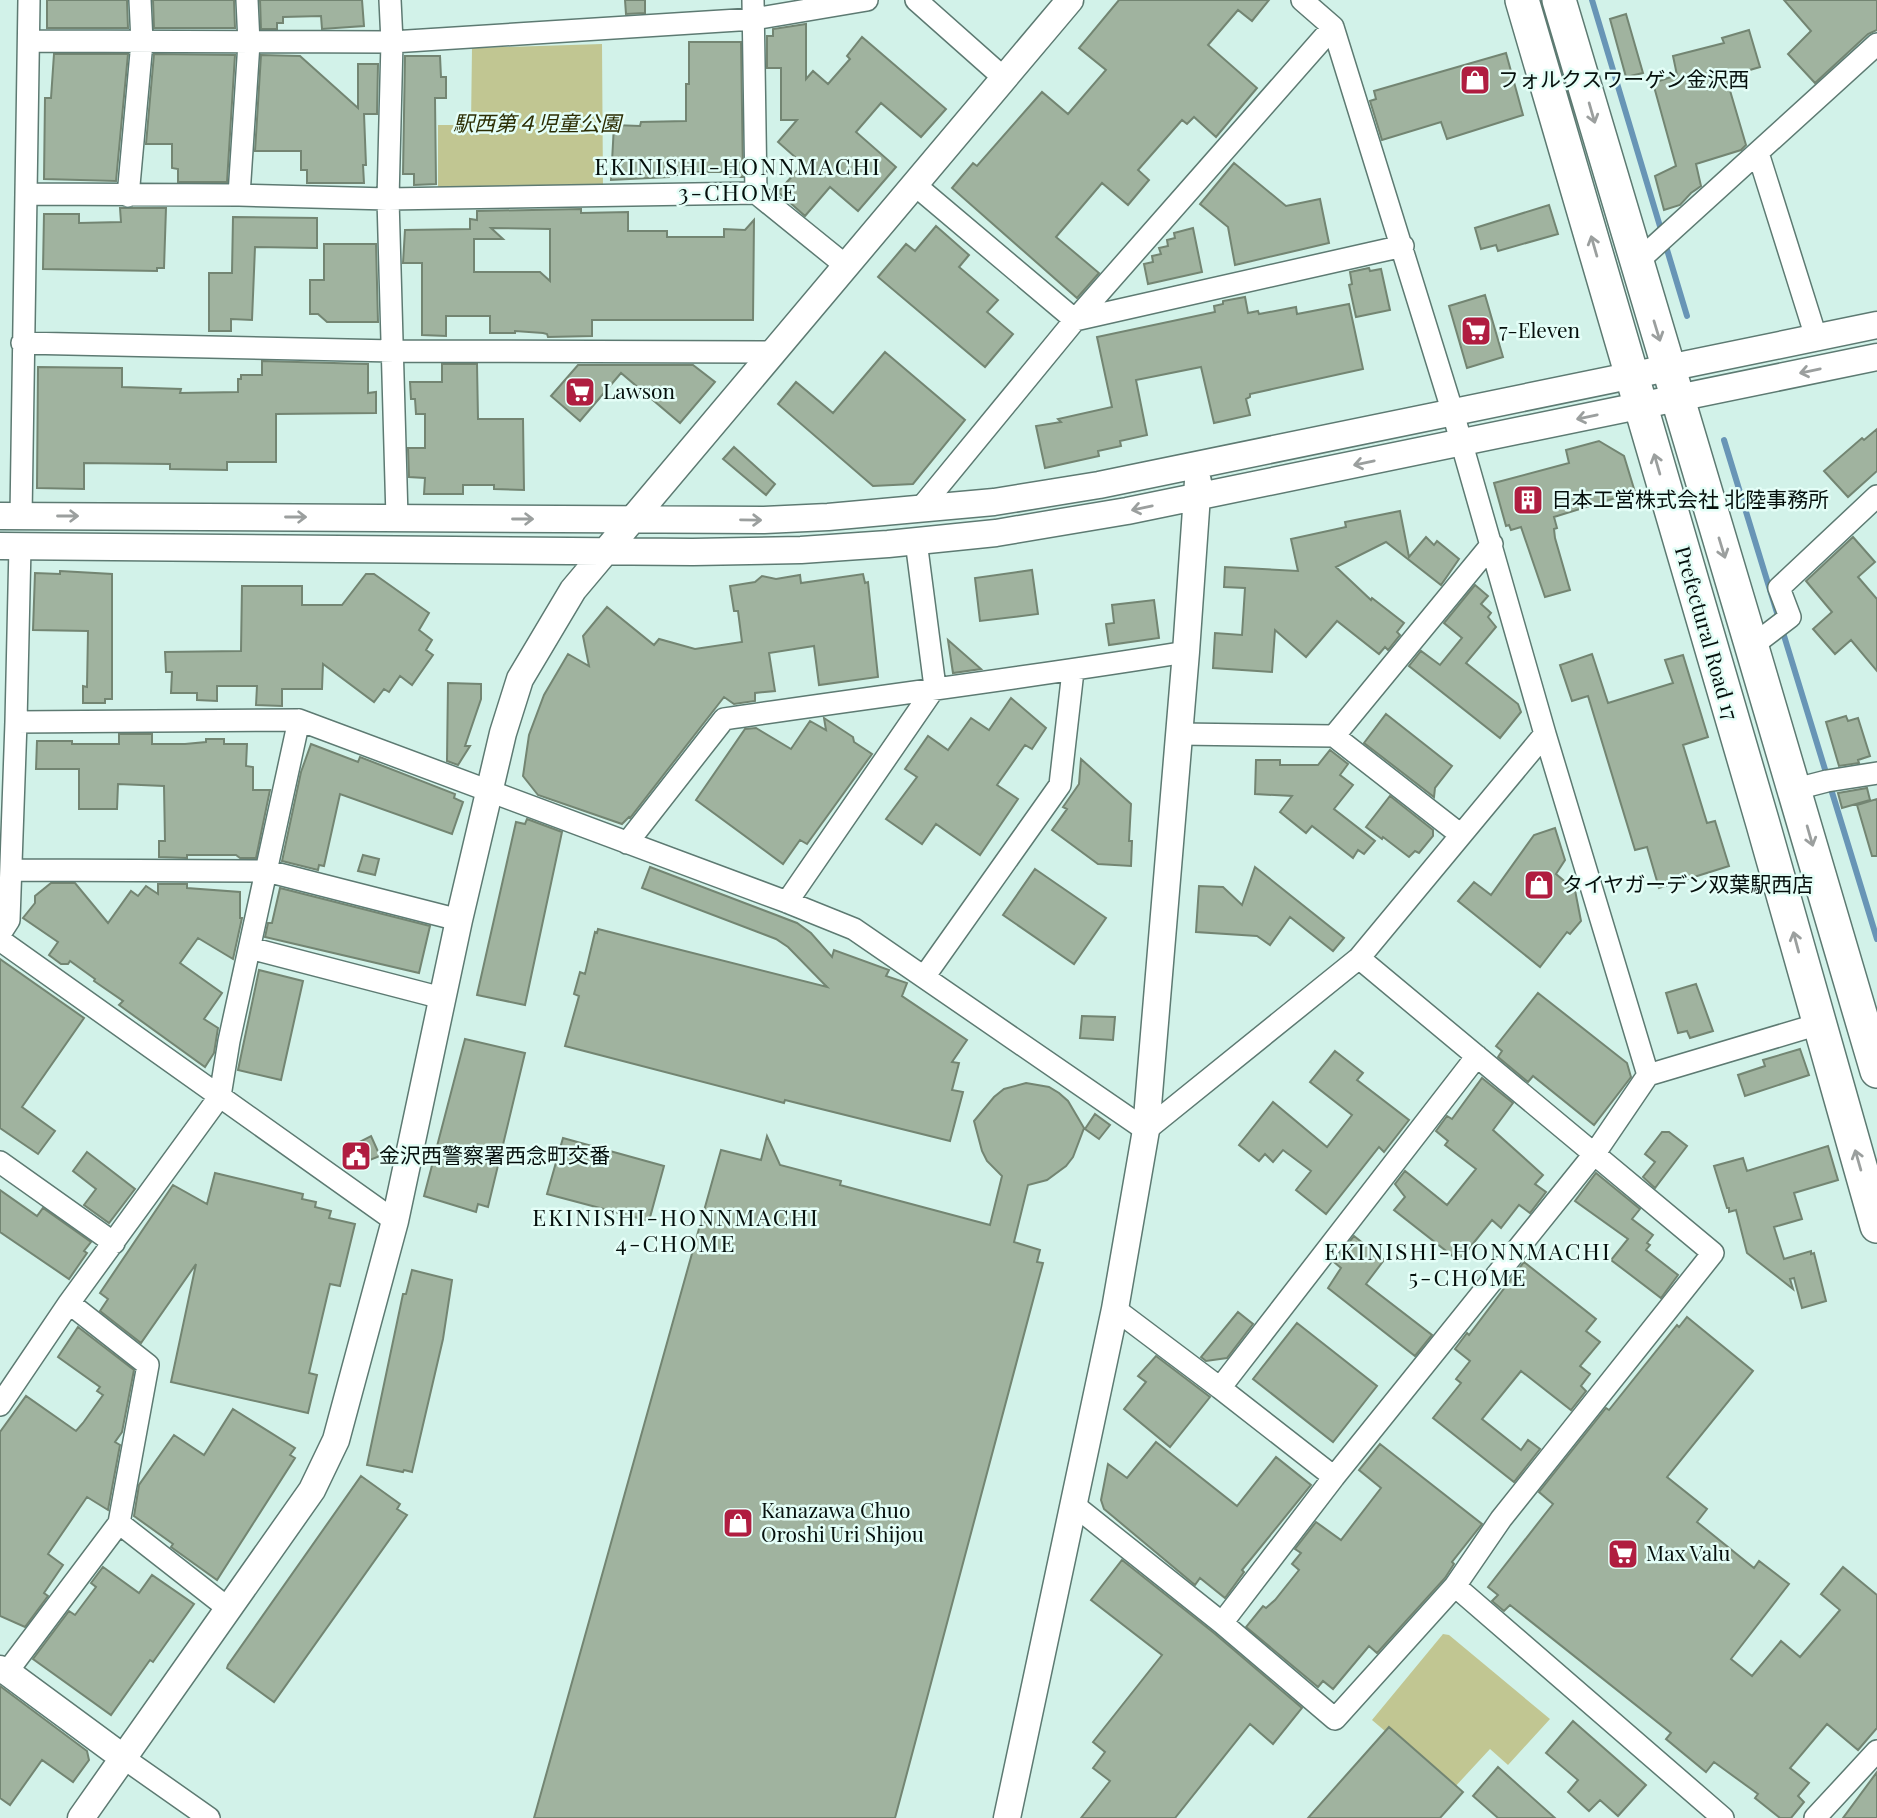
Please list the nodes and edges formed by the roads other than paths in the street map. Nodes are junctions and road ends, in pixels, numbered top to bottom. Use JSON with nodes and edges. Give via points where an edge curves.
{"nodes":[{"id":1,"x":29,"y":0,"type":"edge"},
{"id":2,"x":140,"y":0,"type":"edge"},
{"id":3,"x":247,"y":0,"type":"edge"},
{"id":4,"x":390,"y":0,"type":"edge"},
{"id":5,"x":867,"y":0,"type":"edge"},
{"id":6,"x":916,"y":0,"type":"edge"},
{"id":7,"x":1070,"y":0,"type":"edge"},
{"id":8,"x":1302,"y":0,"type":"edge"},
{"id":9,"x":1522,"y":0,"type":"edge"},
{"id":10,"x":1559,"y":0,"type":"edge"},
{"id":11,"x":754,"y":10,"type":"edge"},
{"id":12,"x":1333,"y":27,"type":"junction"},
{"id":13,"x":29,"y":41,"type":"junction"},
{"id":14,"x":142,"y":42,"type":"junction"},
{"id":15,"x":392,"y":42,"type":"junction"},
{"id":16,"x":250,"y":43,"type":"junction"},
{"id":17,"x":1877,"y":44,"type":"edge"},
{"id":18,"x":1005,"y":79,"type":"junction"},
{"id":19,"x":1758,"y":153,"type":"junction"},
{"id":20,"x":915,"y":185,"type":"junction"},
{"id":21,"x":756,"y":193,"type":"junction"},
{"id":22,"x":26,"y":194,"type":"junction"},
{"id":23,"x":239,"y":195,"type":"junction"},
{"id":24,"x":128,"y":196,"type":"junction"},
{"id":25,"x":388,"y":200,"type":"junction"},
{"id":26,"x":1403,"y":246,"type":"junction"},
{"id":27,"x":1654,"y":248,"type":"junction"},
{"id":28,"x":845,"y":265,"type":"junction"},
{"id":29,"x":1074,"y":320,"type":"junction"},
{"id":30,"x":1877,"y":325,"type":"edge"},
{"id":31,"x":1816,"y":337,"type":"junction"},
{"id":32,"x":22,"y":343,"type":"junction"},
{"id":33,"x":394,"y":351,"type":"junction"},
{"id":34,"x":772,"y":352,"type":"junction"},
{"id":35,"x":1877,"y":358,"type":"edge"},
{"id":36,"x":1672,"y":383,"type":"junction"},
{"id":37,"x":1635,"y":391,"type":"junction"},
{"id":38,"x":1453,"y":412,"type":"junction"},
{"id":39,"x":1462,"y":443,"type":"junction"},
{"id":40,"x":1199,"y":465,"type":"junction"},
{"id":41,"x":1877,"y":496,"type":"edge"},
{"id":42,"x":1197,"y":497,"type":"junction"},
{"id":43,"x":919,"y":510,"type":"junction"},
{"id":44,"x":10,"y":516,"type":"edge"},
{"id":45,"x":205,"y":517,"type":"junction"},
{"id":46,"x":397,"y":518,"type":"junction"},
{"id":47,"x":632,"y":519,"type":"junction"},
{"id":48,"x":916,"y":541,"type":"junction"},
{"id":49,"x":1492,"y":544,"type":"junction"},
{"id":50,"x":10,"y":546,"type":"edge"},
{"id":51,"x":205,"y":547,"type":"junction"},
{"id":52,"x":605,"y":551,"type":"junction"},
{"id":53,"x":1770,"y":633,"type":"junction"},
{"id":54,"x":1186,"y":652,"type":"junction"},
{"id":55,"x":1073,"y":671,"type":"junction"},
{"id":56,"x":934,"y":687,"type":"junction"},
{"id":57,"x":299,"y":720,"type":"junction"},
{"id":58,"x":16,"y":722,"type":"junction"},
{"id":59,"x":1179,"y":734,"type":"junction"},
{"id":60,"x":1545,"y":734,"type":"junction"},
{"id":61,"x":1334,"y":736,"type":"junction"},
{"id":62,"x":1877,"y":773,"type":"edge"},
{"id":63,"x":1816,"y":784,"type":"junction"},
{"id":64,"x":490,"y":790,"type":"junction"},
{"id":65,"x":1461,"y":835,"type":"junction"},
{"id":66,"x":627,"y":843,"type":"junction"},
{"id":67,"x":11,"y":870,"type":"junction"},
{"id":68,"x":267,"y":871,"type":"junction"},
{"id":69,"x":787,"y":902,"type":"junction"},
{"id":70,"x":459,"y":920,"type":"junction"},
{"id":71,"x":0,"y":937,"type":"edge"},
{"id":72,"x":250,"y":948,"type":"junction"},
{"id":73,"x":1359,"y":958,"type":"junction"},
{"id":74,"x":924,"y":977,"type":"junction"},
{"id":75,"x":442,"y":998,"type":"junction"},
{"id":76,"x":1819,"y":1024,"type":"junction"},
{"id":77,"x":1477,"y":1056,"type":"junction"},
{"id":78,"x":1877,"y":1071,"type":"edge"},
{"id":79,"x":1648,"y":1075,"type":"junction"},
{"id":80,"x":220,"y":1096,"type":"junction"},
{"id":81,"x":1146,"y":1130,"type":"junction"},
{"id":82,"x":1595,"y":1153,"type":"junction"},
{"id":83,"x":0,"y":1163,"type":"edge"},
{"id":84,"x":395,"y":1221,"type":"junction"},
{"id":85,"x":1877,"y":1226,"type":"edge"},
{"id":86,"x":114,"y":1243,"type":"junction"},
{"id":87,"x":69,"y":1303,"type":"junction"},
{"id":88,"x":1115,"y":1308,"type":"junction"},
{"id":89,"x":1220,"y":1388,"type":"junction"},
{"id":90,"x":0,"y":1405,"type":"edge"},
{"id":91,"x":1334,"y":1477,"type":"junction"},
{"id":92,"x":1074,"y":1505,"type":"junction"},
{"id":93,"x":119,"y":1523,"type":"junction"},
{"id":94,"x":1455,"y":1586,"type":"junction"},
{"id":95,"x":229,"y":1609,"type":"junction"},
{"id":96,"x":1222,"y":1623,"type":"junction"},
{"id":97,"x":4,"y":1670,"type":"edge"},
{"id":98,"x":1877,"y":1751,"type":"edge"},
{"id":99,"x":124,"y":1759,"type":"junction"},
{"id":100,"x":81,"y":1818,"type":"edge"},
{"id":101,"x":209,"y":1818,"type":"edge"},
{"id":102,"x":1007,"y":1818,"type":"edge"},
{"id":103,"x":1723,"y":1818,"type":"edge"},
{"id":104,"x":1815,"y":1818,"type":"edge"}],
"edges":[{"from":1,"to":13,"type":"street"},
{"from":2,"to":14,"type":"street"},
{"from":3,"to":16,"type":"street"},
{"from":4,"to":15,"type":"street"},
{"from":5,"to":11,"type":"street"},
{"from":6,"to":18,"type":"street"},
{"from":7,"to":18,"type":"street"},
{"from":8,"to":12,"type":"street"},
{"from":37,"to":9,"type":"main road","name":"Prefectural Road 17","one_way":true},
{"from":10,"to":27,"type":"main road","name":"Prefectural Road 17","one_way":true},
{"from":11,"to":15,"type":"street"},
{"from":11,"to":21,"type":"street"},
{"from":12,"to":26,"type":"street"},
{"from":12,"to":29,"type":"street"},
{"from":13,"to":14,"type":"street"},
{"from":13,"to":22,"type":"street"},
{"from":14,"to":16,"type":"street"},
{"from":14,"to":24,"type":"street"},
{"from":15,"to":16,"type":"street"},
{"from":15,"to":25,"type":"street"},
{"from":16,"to":23,"type":"street"},
{"from":17,"to":19,"type":"street"},
{"from":18,"to":20,"type":"street"},
{"from":19,"to":27,"type":"street"},
{"from":19,"to":31,"type":"street"},
{"from":20,"to":28,"type":"street"},
{"from":20,"to":29,"type":"street"},
{"from":21,"to":25,"type":"street"},
{"from":21,"to":28,"type":"street"},
{"from":22,"to":24,"type":"street"},
{"from":22,"to":32,"type":"street"},
{"from":23,"to":24,"type":"street"},
{"from":23,"to":25,"type":"street"},
{"from":25,"to":33,"type":"street"},
{"from":26,"to":29,"type":"street"},
{"from":26,"to":38,"type":"street"},
{"from":27,"to":36,"type":"main road","name":"Prefectural Road 17","one_way":true},
{"from":28,"to":34,"type":"street"},
{"from":29,"to":43,"type":"street"},
{"from":30,"to":31,"type":"street"},
{"from":31,"to":36,"type":"street"},
{"from":32,"to":33,"type":"street"},
{"from":32,"to":44,"type":"street"},
{"from":33,"to":34,"type":"street"},
{"from":33,"to":46,"type":"street"},
{"from":34,"to":47,"type":"street"},
{"from":35,"to":36,"type":"street","one_way":true},
{"from":36,"to":37,"type":"street"},
{"from":36,"to":53,"type":"main road","name":"Prefectural Road 17","one_way":true},
{"from":37,"to":38,"type":"street"},
{"from":37,"to":39,"type":"street","one_way":true},
{"from":76,"to":37,"type":"main road","name":"Prefectural Road 17","one_way":true},
{"from":38,"to":39,"type":"street"},
{"from":38,"to":40,"type":"street"},
{"from":39,"to":42,"type":"street","one_way":true},
{"from":39,"to":49,"type":"street"},
{"from":40,"to":42,"type":"street"},
{"from":40,"to":43,"type":"street","via":[[994,502]]},
{"from":41,"to":53,"type":"street","via":[[1779,588],[1790,617]]},
{"from":42,"to":48,"type":"street","one_way":true,"via":[[996,533]]},
{"from":42,"to":54,"type":"street"},
{"from":47,"to":43,"type":"street","one_way":true,"via":[[764,520]]},
{"from":44,"to":45,"type":"street","one_way":true},
{"from":45,"to":46,"type":"street","one_way":true},
{"from":45,"to":51,"type":"street"},
{"from":46,"to":47,"type":"street","one_way":true},
{"from":47,"to":52,"type":"street"},
{"from":48,"to":52,"type":"street","via":[[801,550]]},
{"from":48,"to":56,"type":"street"},
{"from":49,"to":60,"type":"street"},
{"from":49,"to":61,"type":"street"},
{"from":50,"to":51,"type":"street"},
{"from":50,"to":58,"type":"street"},
{"from":51,"to":52,"type":"street"},
{"from":52,"to":64,"type":"street","via":[[573,590],[520,679]]},
{"from":53,"to":63,"type":"main road","name":"Prefectural Road 17"},
{"from":54,"to":55,"type":"street"},
{"from":54,"to":59,"type":"street"},
{"from":55,"to":56,"type":"street"},
{"from":55,"to":74,"type":"street","via":[[1060,785]]},
{"from":56,"to":66,"type":"street","via":[[724,719]]},
{"from":56,"to":69,"type":"street"},
{"from":57,"to":58,"type":"street"},
{"from":57,"to":64,"type":"street"},
{"from":57,"to":68,"type":"street"},
{"from":58,"to":67,"type":"street"},
{"from":59,"to":61,"type":"street"},
{"from":59,"to":81,"type":"street"},
{"from":60,"to":65,"type":"street"},
{"from":60,"to":79,"type":"street"},
{"from":61,"to":65,"type":"street"},
{"from":62,"to":63,"type":"street"},
{"from":63,"to":78,"type":"main road","name":"Prefectural Road 17","one_way":true},
{"from":64,"to":66,"type":"street"},
{"from":64,"to":70,"type":"street"},
{"from":65,"to":73,"type":"street"},
{"from":66,"to":69,"type":"street"},
{"from":67,"to":68,"type":"street"},
{"from":67,"to":71,"type":"street","via":[[9,920]]},
{"from":68,"to":70,"type":"street"},
{"from":68,"to":72,"type":"street"},
{"from":69,"to":74,"type":"street","via":[[854,929]]},
{"from":70,"to":75,"type":"street"},
{"from":71,"to":80,"type":"street"},
{"from":72,"to":75,"type":"street"},
{"from":72,"to":80,"type":"street"},
{"from":73,"to":77,"type":"street"},
{"from":73,"to":81,"type":"street"},
{"from":74,"to":81,"type":"street"},
{"from":75,"to":84,"type":"street"},
{"from":76,"to":79,"type":"street"},
{"from":85,"to":76,"type":"main road","name":"Prefectural Road 17","one_way":true},
{"from":77,"to":82,"type":"street"},
{"from":77,"to":89,"type":"street"},
{"from":79,"to":82,"type":"street"},
{"from":80,"to":84,"type":"street"},
{"from":80,"to":86,"type":"street"},
{"from":81,"to":88,"type":"street"},
{"from":82,"to":91,"type":"street"},
{"from":82,"to":94,"type":"street","via":[[1713,1253],[1501,1519]]},
{"from":83,"to":86,"type":"street"},
{"from":84,"to":95,"type":"street","via":[[336,1440],[312,1490]]},
{"from":86,"to":87,"type":"street"},
{"from":87,"to":90,"type":"street"},
{"from":87,"to":93,"type":"street","via":[[148,1365]]},
{"from":88,"to":89,"type":"street"},
{"from":88,"to":92,"type":"street"},
{"from":89,"to":91,"type":"street"},
{"from":91,"to":96,"type":"street"},
{"from":92,"to":96,"type":"street"},
{"from":92,"to":102,"type":"street"},
{"from":93,"to":95,"type":"street"},
{"from":93,"to":97,"type":"street"},
{"from":94,"to":96,"type":"street","via":[[1335,1719]]},
{"from":94,"to":103,"type":"street"},
{"from":95,"to":99,"type":"street"},
{"from":97,"to":99,"type":"street"},
{"from":98,"to":104,"type":"street"},
{"from":99,"to":100,"type":"street"},
{"from":99,"to":101,"type":"street"}]}
